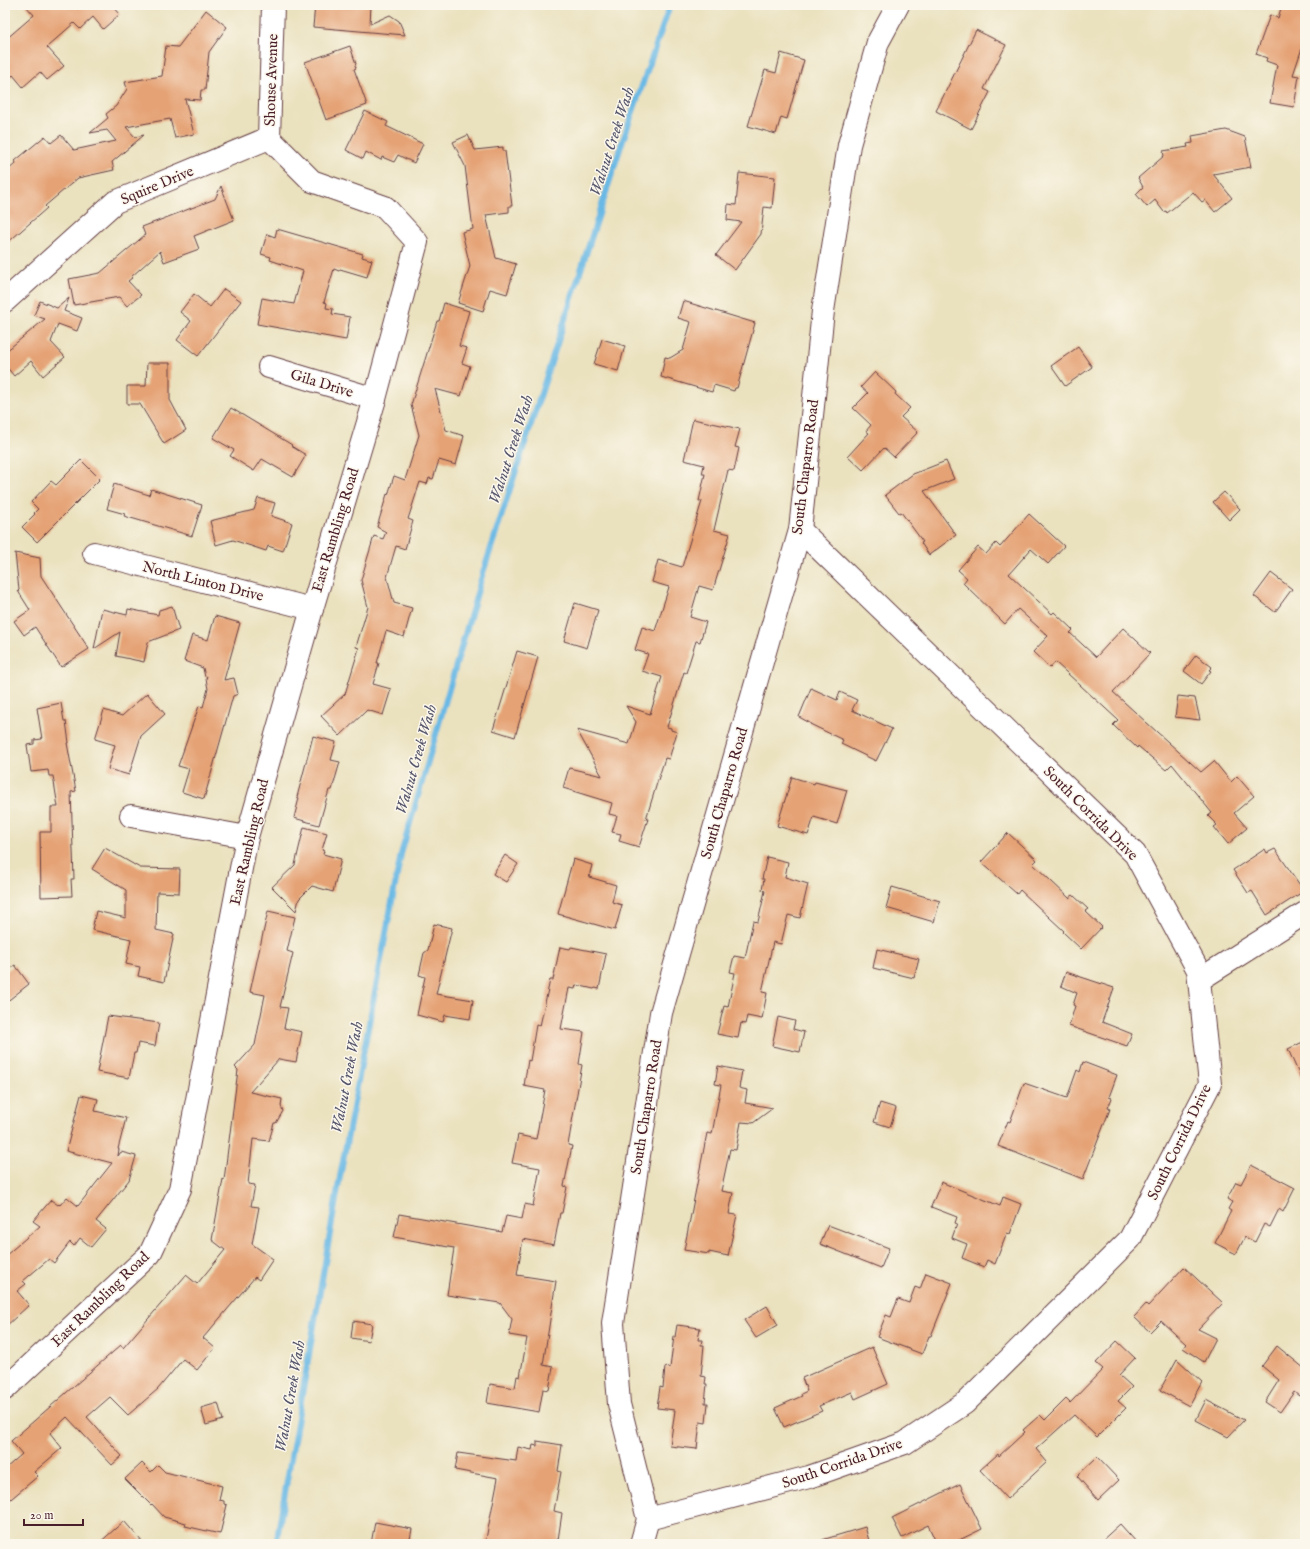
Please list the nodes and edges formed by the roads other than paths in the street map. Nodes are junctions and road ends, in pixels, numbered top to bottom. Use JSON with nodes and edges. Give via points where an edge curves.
{"nodes":[{"id":1,"x":273,"y":5,"type":"edge"},
{"id":2,"x":898,"y":5,"type":"edge"},
{"id":3,"x":269,"y":138,"type":"junction"},
{"id":4,"x":417,"y":242,"type":"joint"},
{"id":5,"x":5,"y":301,"type":"edge"},
{"id":6,"x":269,"y":367,"type":"dead end"},
{"id":7,"x":375,"y":399,"type":"junction"},
{"id":8,"x":800,"y":530,"type":"junction"},
{"id":9,"x":94,"y":553,"type":"dead end"},
{"id":10,"x":312,"y":609,"type":"junction"},
{"id":11,"x":131,"y":816,"type":"dead end"},
{"id":12,"x":247,"y":837,"type":"junction"},
{"id":13,"x":1305,"y":913,"type":"edge"},
{"id":14,"x":1199,"y":980,"type":"junction"},
{"id":15,"x":5,"y":1389,"type":"edge"},
{"id":16,"x":648,"y":1519,"type":"junction"},
{"id":17,"x":641,"y":1544,"type":"edge"}],
"edges":[{"from":1,"to":3,"type":"street","name":"Shouse Avenue"},
{"from":2,"to":8,"type":"street","name":"South Chaparro Road","via":[[878,42],[849,145],[823,311]]},
{"from":3,"to":4,"type":"street","name":"Shouse Avenue","via":[[312,180],[385,207]]},
{"from":3,"to":5,"type":"street","name":"Squire Drive","via":[[116,202]]},
{"from":4,"to":7,"type":"street","name":"East Rambling Road"},
{"from":6,"to":7,"type":"street","name":"Gila Drive"},
{"from":7,"to":10,"type":"street","name":"East Rambling Road"},
{"from":8,"to":14,"type":"street","name":"South Corrida Drive","via":[[1135,854],[1198,970]]},
{"from":8,"to":16,"type":"street","name":"South Chaparro Road","via":[[658,1028],[613,1323],[619,1404]]},
{"from":9,"to":10,"type":"street","name":"North Linton Drive"},
{"from":10,"to":12,"type":"street","name":"East Rambling Road"},
{"from":11,"to":12,"type":"street"},
{"from":12,"to":15,"type":"street","name":"East Rambling Road","via":[[180,1189],[150,1254]]},
{"from":13,"to":14,"type":"street"},
{"from":14,"to":16,"type":"street","name":"South Corrida Drive","via":[[1210,1084],[1130,1239],[965,1403],[905,1443],[809,1477]]},
{"from":16,"to":17,"type":"street","name":"South Chaparro Road"}]}
